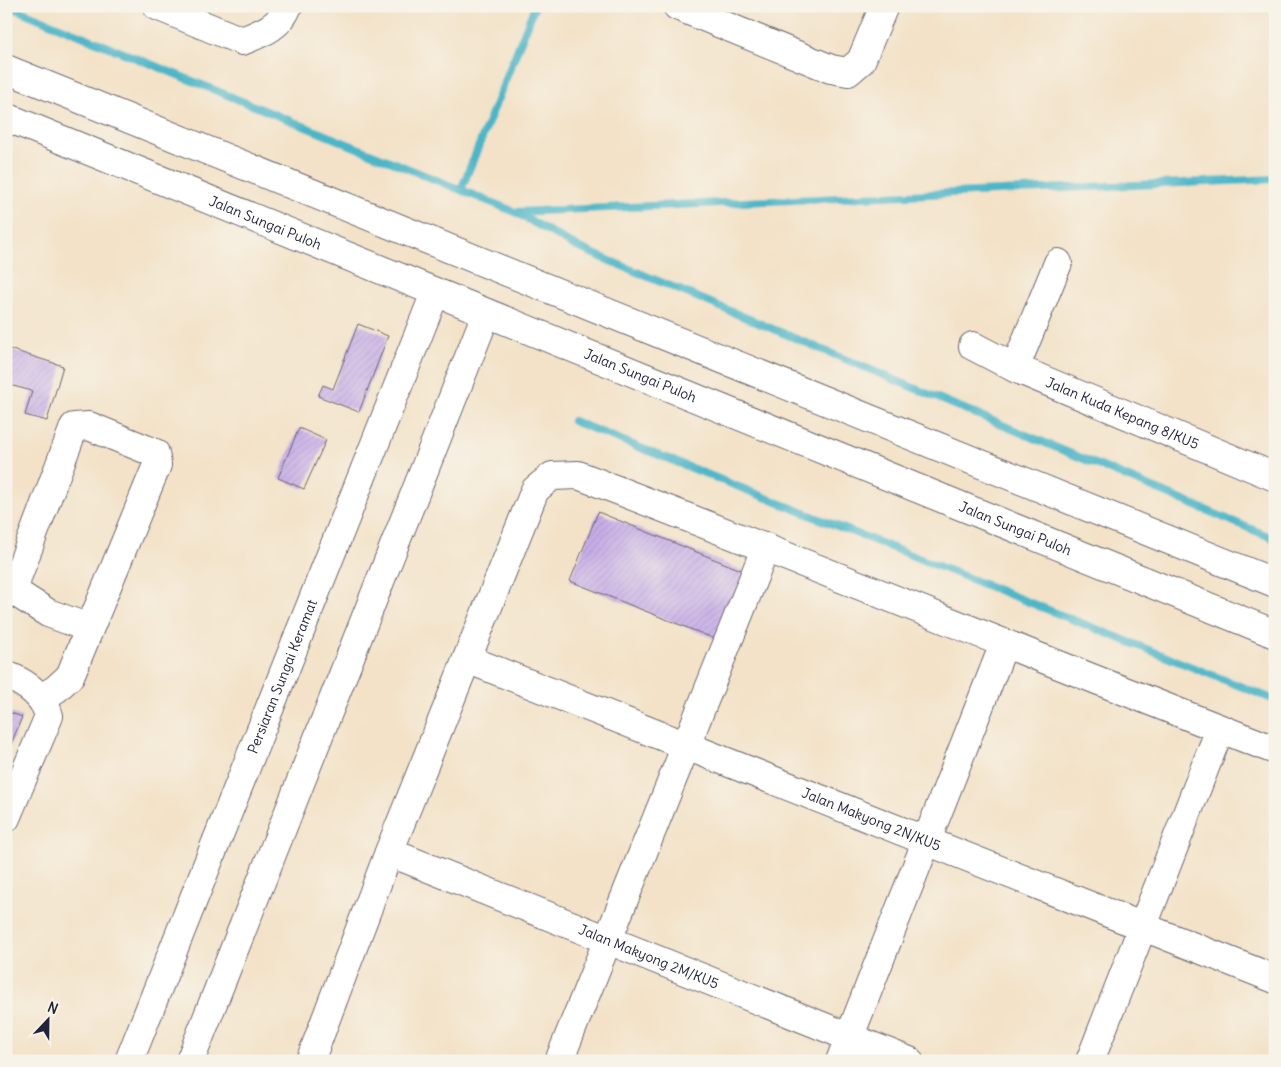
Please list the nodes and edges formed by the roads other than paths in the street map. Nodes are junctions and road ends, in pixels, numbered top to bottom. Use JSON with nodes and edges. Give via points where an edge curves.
{"nodes":[{"id":1,"x":157,"y":6,"type":"edge"},
{"id":2,"x":288,"y":6,"type":"edge"},
{"id":3,"x":677,"y":6,"type":"edge"},
{"id":4,"x":884,"y":6,"type":"edge"},
{"id":5,"x":6,"y":68,"type":"edge"},
{"id":6,"x":6,"y":117,"type":"edge"},
{"id":7,"x":1058,"y":263,"type":"dead end"},
{"id":8,"x":434,"y":293,"type":"junction"},
{"id":9,"x":486,"y":314,"type":"junction"},
{"id":10,"x":973,"y":346,"type":"dead end"},
{"id":11,"x":1015,"y":368,"type":"junction"},
{"id":12,"x":1275,"y":477,"type":"edge"},
{"id":13,"x":766,"y":547,"type":"junction"},
{"id":14,"x":1275,"y":582,"type":"edge"},
{"id":15,"x":89,"y":628,"type":"junction"},
{"id":16,"x":1275,"y":634,"type":"edge"},
{"id":17,"x":1004,"y":644,"type":"junction"},
{"id":18,"x":467,"y":659,"type":"junction"},
{"id":19,"x":6,"y":675,"type":"edge"},
{"id":20,"x":41,"y":698,"type":"junction"},
{"id":21,"x":1220,"y":729,"type":"junction"},
{"id":22,"x":686,"y":746,"type":"junction"},
{"id":23,"x":1275,"y":750,"type":"edge"},
{"id":24,"x":9,"y":802,"type":"edge"},
{"id":25,"x":927,"y":843,"type":"junction"},
{"id":26,"x":389,"y":852,"type":"junction"},
{"id":27,"x":1142,"y":926,"type":"junction"},
{"id":28,"x":608,"y":940,"type":"junction"},
{"id":29,"x":1275,"y":979,"type":"edge"},
{"id":30,"x":845,"y":1049,"type":"edge"},
{"id":31,"x":316,"y":1059,"type":"edge"},
{"id":32,"x":129,"y":1061,"type":"edge"},
{"id":33,"x":190,"y":1061,"type":"edge"},
{"id":34,"x":559,"y":1061,"type":"edge"},
{"id":35,"x":909,"y":1061,"type":"edge"},
{"id":36,"x":1090,"y":1061,"type":"edge"}],
"edges":[{"from":1,"to":2,"type":"street","via":[[242,41],[283,19]]},
{"from":3,"to":4,"type":"street","via":[[831,69],[848,72],[861,61]]},
{"from":5,"to":14,"type":"street"},
{"from":6,"to":8,"type":"street","name":"Jalan Sungai Puloh"},
{"from":7,"to":11,"type":"street"},
{"from":8,"to":9,"type":"street","name":"Jalan Sungai Puloh"},
{"from":8,"to":32,"type":"street","name":"Persiaran Sungai Keramat"},
{"from":9,"to":16,"type":"street","name":"Jalan Sungai Puloh"},
{"from":9,"to":33,"type":"street"},
{"from":10,"to":11,"type":"street","name":"Jalan Kuda Kepang 8/KU5"},
{"from":11,"to":12,"type":"street","name":"Jalan Kuda Kepang 8/KU5"},
{"from":13,"to":17,"type":"street"},
{"from":13,"to":18,"type":"street","via":[[578,475],[552,476],[535,490]]},
{"from":13,"to":22,"type":"street"},
{"from":15,"to":15,"type":"street","via":[[157,465],[155,453],[89,426],[74,427],[17,578],[15,592],[48,613]]},
{"from":15,"to":20,"type":"street","via":[[70,676]]},
{"from":17,"to":21,"type":"street"},
{"from":17,"to":25,"type":"street"},
{"from":18,"to":22,"type":"street","name":"Jalan Makyong 2N/KU5"},
{"from":18,"to":26,"type":"street"},
{"from":19,"to":20,"type":"street"},
{"from":20,"to":24,"type":"street","via":[[48,716]]},
{"from":21,"to":23,"type":"street"},
{"from":21,"to":27,"type":"street"},
{"from":22,"to":25,"type":"street","name":"Jalan Makyong 2N/KU5"},
{"from":22,"to":28,"type":"street"},
{"from":25,"to":27,"type":"street","name":"Jalan Makyong 2N/KU5"},
{"from":25,"to":30,"type":"street"},
{"from":26,"to":28,"type":"street","name":"Jalan Makyong 2M/KU5"},
{"from":26,"to":31,"type":"street"},
{"from":27,"to":29,"type":"street","name":"Jalan Makyong 2N/KU5"},
{"from":27,"to":36,"type":"street"},
{"from":28,"to":30,"type":"street","name":"Jalan Makyong 2M/KU5"},
{"from":28,"to":34,"type":"street"},
{"from":30,"to":35,"type":"street","name":"Jalan Makyong 2M/KU5"}]}
